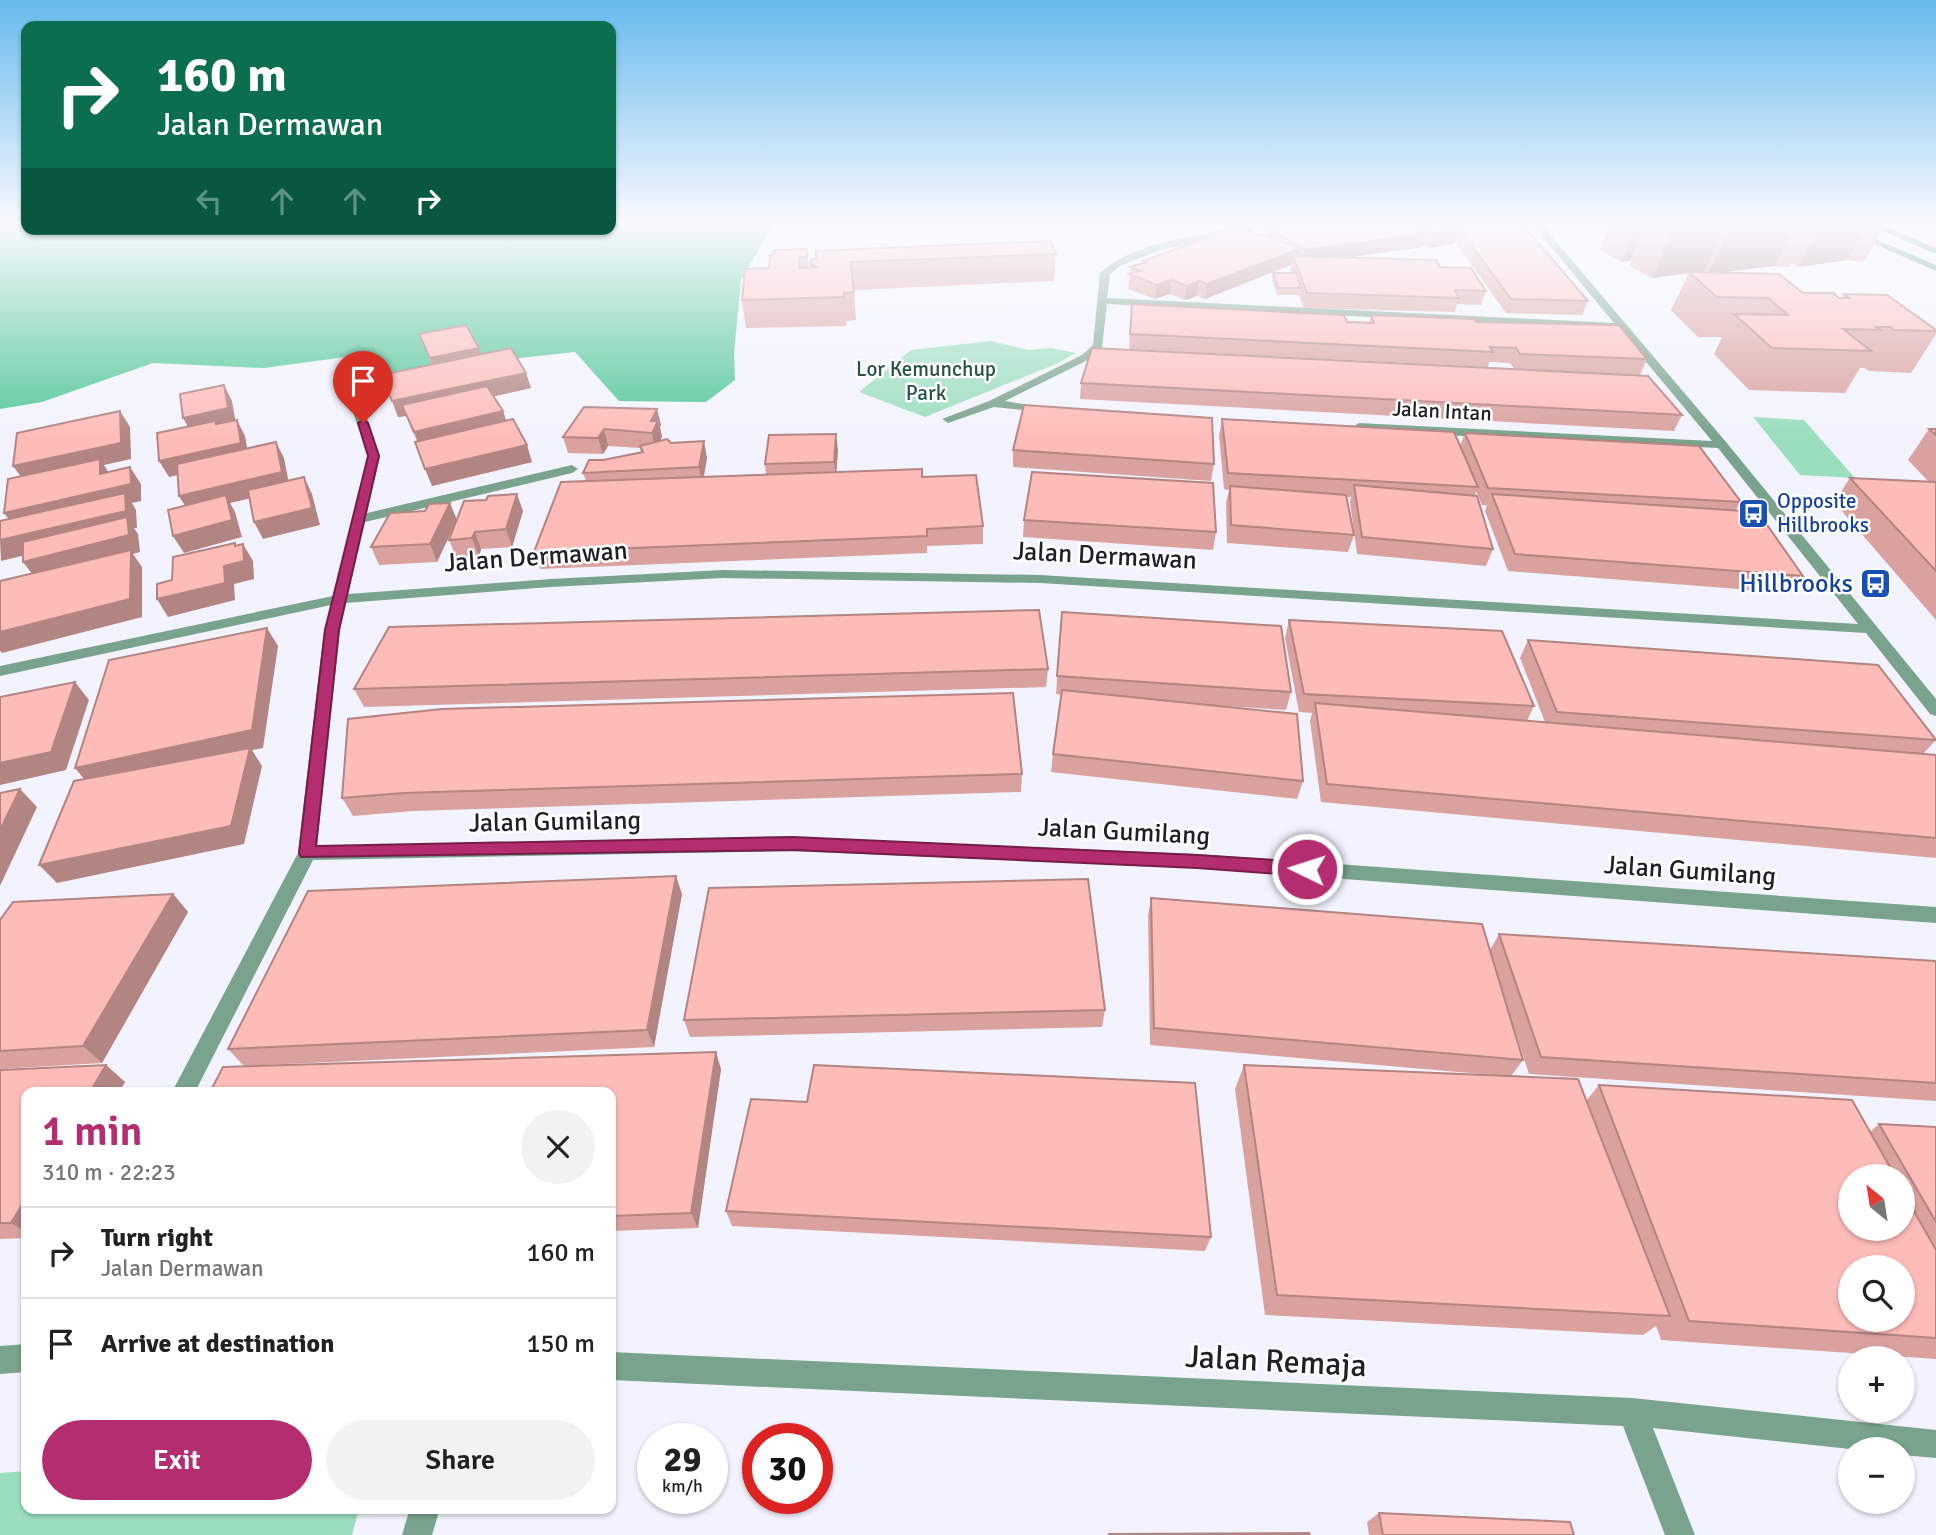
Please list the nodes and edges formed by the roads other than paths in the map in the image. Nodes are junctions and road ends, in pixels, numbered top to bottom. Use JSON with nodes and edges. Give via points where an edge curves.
{"nodes":[{"id":1,"x":1103,"y":296,"type":"edge"},
{"id":2,"x":1595,"y":296,"type":"edge"},
{"id":3,"x":1103,"y":301,"type":"junction"},
{"id":4,"x":1620,"y":326,"type":"junction"},
{"id":5,"x":347,"y":377,"type":"dead end"},
{"id":6,"x":993,"y":403,"type":"junction"},
{"id":7,"x":1064,"y":412,"type":"edge"},
{"id":8,"x":948,"y":419,"type":"dead end"},
{"id":9,"x":1341,"y":426,"type":"edge"},
{"id":10,"x":1722,"y":445,"type":"junction"},
{"id":11,"x":572,"y":468,"type":"dead end"},
{"id":12,"x":359,"y":519,"type":"junction"},
{"id":13,"x":338,"y":599,"type":"junction"},
{"id":14,"x":1869,"y":629,"type":"junction"},
{"id":15,"x":0,"y":671,"type":"edge"},
{"id":16,"x":1936,"y":710,"type":"edge"},
{"id":17,"x":307,"y":853,"type":"junction"},
{"id":18,"x":1936,"y":915,"type":"edge"},
{"id":19,"x":186,"y":1087,"type":"edge"},
{"id":20,"x":21,"y":1358,"type":"edge"},
{"id":21,"x":0,"y":1360,"type":"edge"},
{"id":22,"x":616,"y":1366,"type":"edge"},
{"id":23,"x":1632,"y":1412,"type":"junction"},
{"id":24,"x":1936,"y":1444,"type":"edge"},
{"id":25,"x":423,"y":1514,"type":"edge"},
{"id":26,"x":417,"y":1535,"type":"edge"},
{"id":27,"x":1680,"y":1535,"type":"edge"}],
"edges":[{"from":1,"to":3,"type":"street"},
{"from":2,"to":4,"type":"street"},
{"from":3,"to":4,"type":"street"},
{"from":3,"to":6,"type":"street","via":[[1098,346],[1086,357]]},
{"from":4,"to":10,"type":"street"},
{"from":5,"to":12,"type":"street","via":[[374,456]]},
{"from":6,"to":7,"type":"street"},
{"from":6,"to":8,"type":"street"},
{"from":9,"to":10,"type":"street","name":"Jalan Intan"},
{"from":10,"to":14,"type":"street"},
{"from":11,"to":12,"type":"street"},
{"from":12,"to":13,"type":"street"},
{"from":13,"to":14,"type":"street","name":"Jalan Dermawan","via":[[723,574],[1040,579]]},
{"from":13,"to":15,"type":"street","name":"Jalan Dermawan"},
{"from":13,"to":17,"type":"street"},
{"from":14,"to":16,"type":"street"},
{"from":17,"to":18,"type":"street","name":"Jalan Gumilang","via":[[807,844],[1197,861]]},
{"from":17,"to":19,"type":"street"},
{"from":20,"to":21,"type":"street"},
{"from":22,"to":23,"type":"street","name":"Jalan Remaja"},
{"from":23,"to":24,"type":"street","name":"Jalan Remaja"},
{"from":23,"to":27,"type":"street"},
{"from":25,"to":26,"type":"street"}]}
